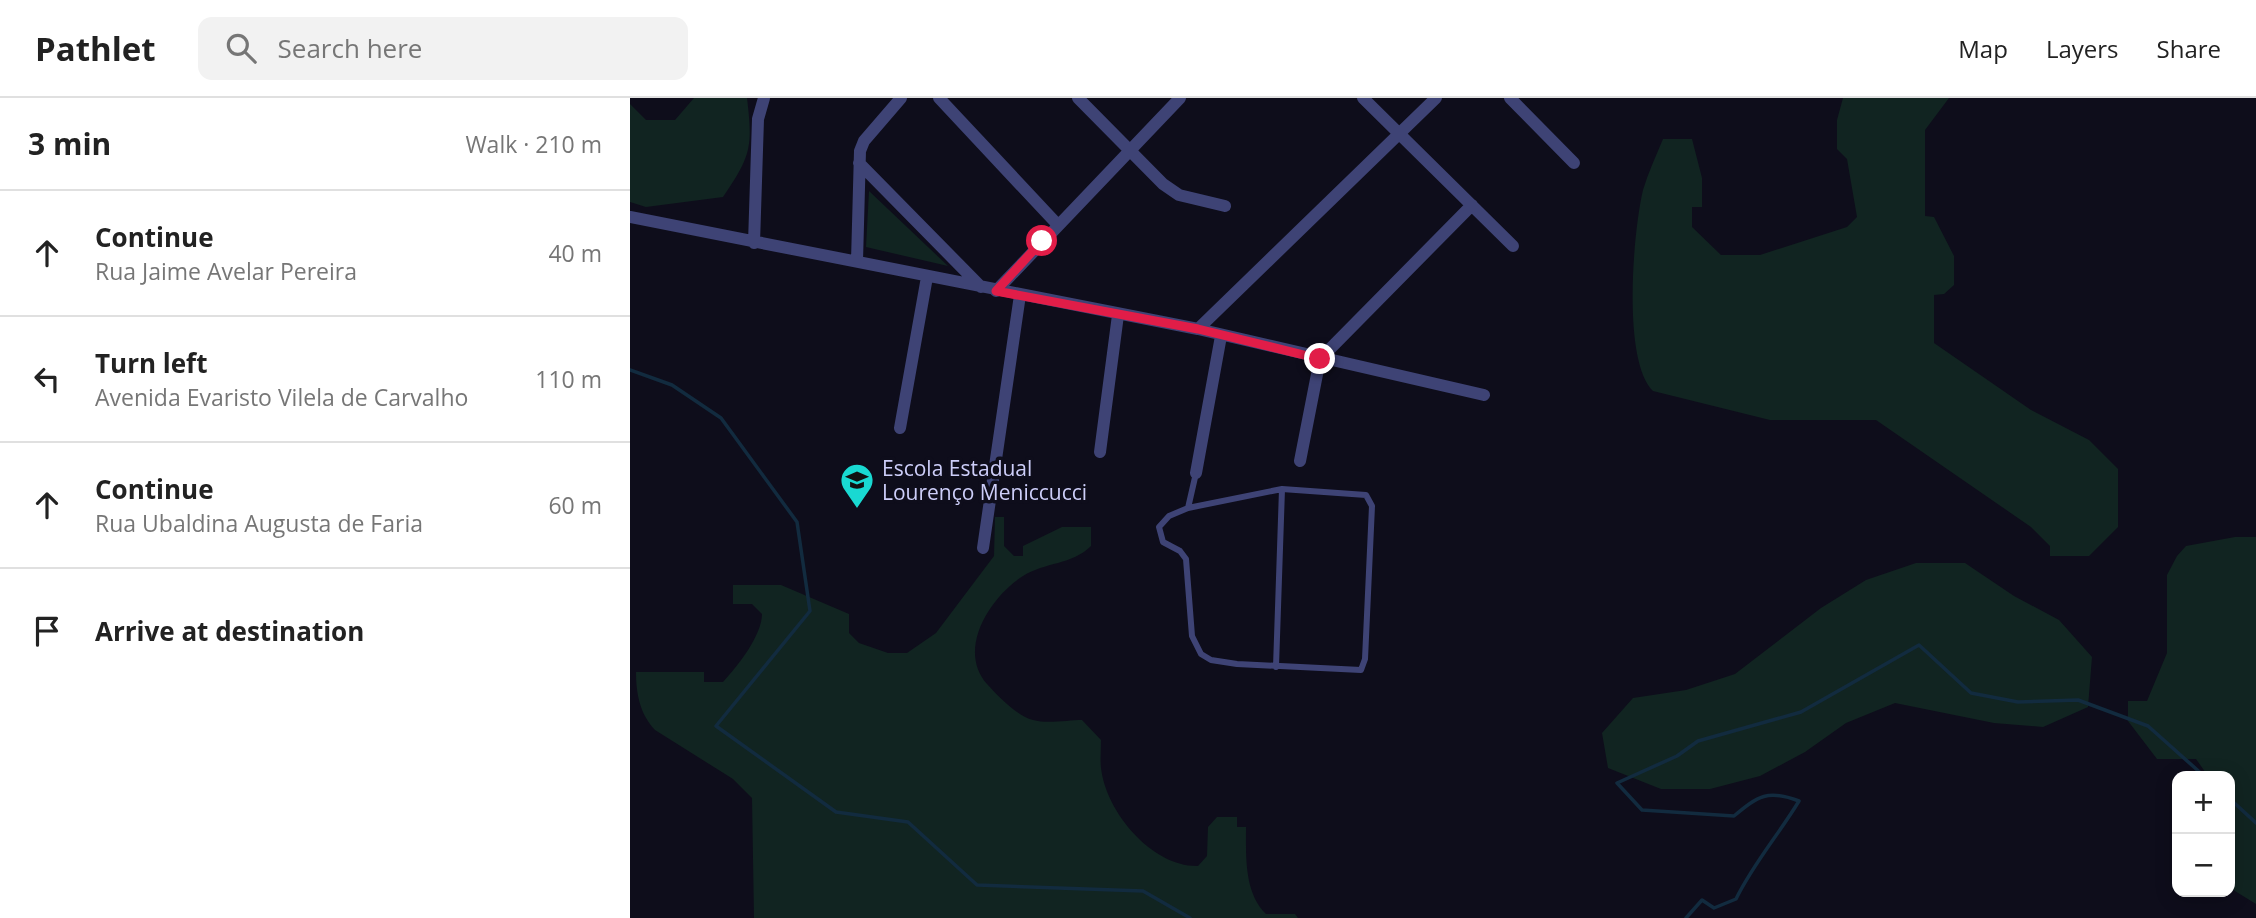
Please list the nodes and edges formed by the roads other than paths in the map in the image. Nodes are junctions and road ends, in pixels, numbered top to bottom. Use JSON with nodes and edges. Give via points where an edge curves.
{"nodes":[{"id":1,"x":764,"y":98,"type":"edge"},
{"id":2,"x":901,"y":98,"type":"edge"},
{"id":3,"x":939,"y":98,"type":"edge"},
{"id":4,"x":1077,"y":98,"type":"edge"},
{"id":5,"x":1180,"y":98,"type":"edge"},
{"id":6,"x":1363,"y":98,"type":"edge"},
{"id":7,"x":1436,"y":98,"type":"edge"},
{"id":8,"x":1510,"y":98,"type":"edge"},
{"id":9,"x":1398,"y":135,"type":"junction"},
{"id":10,"x":1127,"y":150,"type":"junction"},
{"id":11,"x":859,"y":163,"type":"junction"},
{"id":12,"x":1574,"y":163,"type":"dead end"},
{"id":13,"x":1472,"y":205,"type":"junction"},
{"id":14,"x":1225,"y":206,"type":"dead end"},
{"id":15,"x":630,"y":217,"type":"edge"},
{"id":16,"x":1058,"y":224,"type":"junction"},
{"id":17,"x":754,"y":243,"type":"junction"},
{"id":18,"x":1513,"y":246,"type":"dead end"},
{"id":19,"x":857,"y":261,"type":"junction"},
{"id":20,"x":927,"y":277,"type":"junction"},
{"id":21,"x":982,"y":287,"type":"junction"},
{"id":22,"x":996,"y":291,"type":"junction"},
{"id":23,"x":1020,"y":295,"type":"junction"},
{"id":24,"x":1118,"y":315,"type":"junction"},
{"id":25,"x":1198,"y":329,"type":"junction"},
{"id":26,"x":1221,"y":336,"type":"junction"},
{"id":27,"x":1320,"y":359,"type":"junction"},
{"id":28,"x":1485,"y":395,"type":"dead end"},
{"id":29,"x":900,"y":428,"type":"dead end"},
{"id":30,"x":1100,"y":452,"type":"dead end"},
{"id":31,"x":1300,"y":461,"type":"dead end"},
{"id":32,"x":1196,"y":473,"type":"joint"},
{"id":33,"x":1282,"y":489,"type":"junction"},
{"id":34,"x":1188,"y":508,"type":"junction"},
{"id":35,"x":983,"y":548,"type":"dead end"},
{"id":36,"x":1276,"y":667,"type":"junction"}],
"edges":[{"from":1,"to":17,"type":"street","via":[[758,120]]},
{"from":2,"to":11,"type":"street","via":[[864,141]]},
{"from":3,"to":16,"type":"street"},
{"from":4,"to":10,"type":"street"},
{"from":5,"to":10,"type":"street"},
{"from":6,"to":9,"type":"street"},
{"from":7,"to":9,"type":"street"},
{"from":8,"to":12,"type":"street"},
{"from":9,"to":13,"type":"street"},
{"from":9,"to":25,"type":"street"},
{"from":10,"to":14,"type":"street","via":[[1179,195]]},
{"from":10,"to":16,"type":"street"},
{"from":11,"to":19,"type":"street"},
{"from":11,"to":21,"type":"street"},
{"from":13,"to":18,"type":"street"},
{"from":13,"to":27,"type":"street"},
{"from":15,"to":17,"type":"street"},
{"from":16,"to":22,"type":"street"},
{"from":17,"to":19,"type":"street"},
{"from":19,"to":20,"type":"street"},
{"from":20,"to":21,"type":"street"},
{"from":20,"to":29,"type":"street"},
{"from":21,"to":22,"type":"street"},
{"from":22,"to":23,"type":"street"},
{"from":23,"to":24,"type":"street"},
{"from":23,"to":35,"type":"street"},
{"from":24,"to":25,"type":"street"},
{"from":24,"to":30,"type":"street"},
{"from":25,"to":26,"type":"street"},
{"from":26,"to":27,"type":"street"},
{"from":26,"to":32,"type":"street"},
{"from":27,"to":28,"type":"street"},
{"from":27,"to":31,"type":"street"},
{"from":32,"to":34,"type":"lane"},
{"from":33,"to":34,"type":"lane"},
{"from":33,"to":36,"type":"lane"},
{"from":33,"to":36,"type":"lane","via":[[1361,493],[1370,499],[1368,614],[1366,659],[1361,670]]},
{"from":34,"to":36,"type":"lane","via":[[1169,516],[1159,527],[1163,542],[1186,559],[1196,646],[1211,660]]}]}
